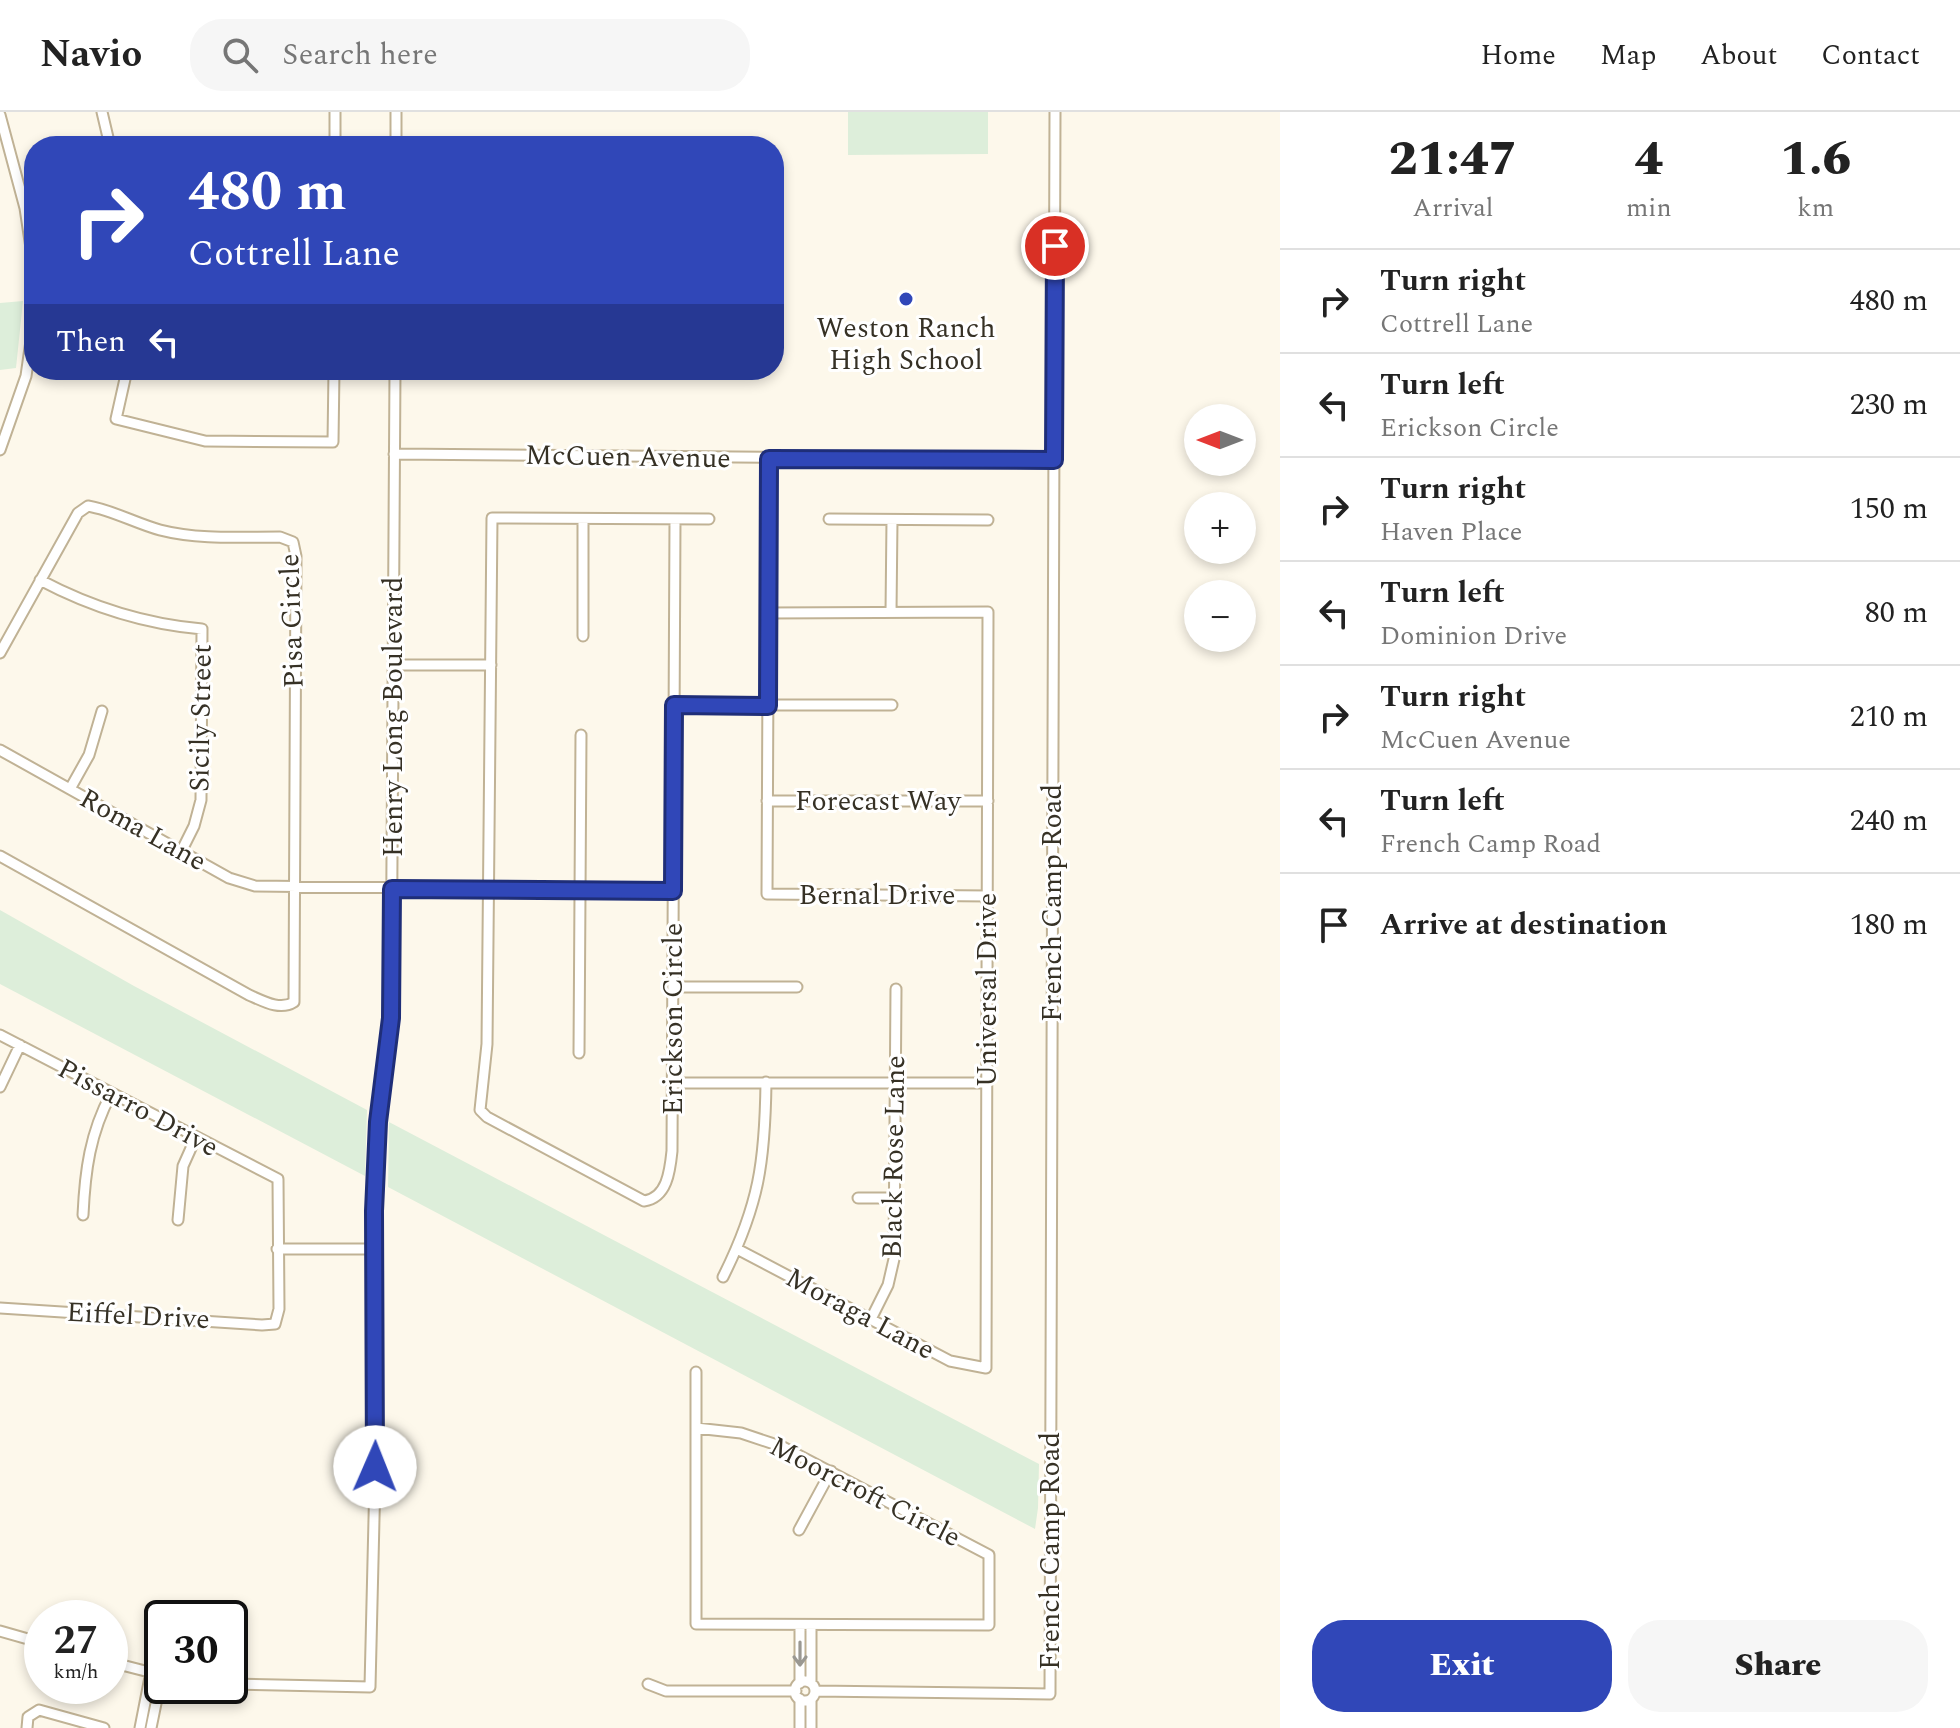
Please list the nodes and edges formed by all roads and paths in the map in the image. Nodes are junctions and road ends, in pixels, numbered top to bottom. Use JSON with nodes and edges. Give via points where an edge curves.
{"nodes":[{"id":1,"x":102,"y":112,"type":"edge"},
{"id":2,"x":335,"y":112,"type":"edge"},
{"id":3,"x":396,"y":112,"type":"edge"},
{"id":4,"x":1055,"y":112,"type":"edge"},
{"id":5,"x":0,"y":115,"type":"edge"},
{"id":6,"x":108,"y":136,"type":"edge"},
{"id":7,"x":335,"y":136,"type":"edge"},
{"id":8,"x":396,"y":136,"type":"edge"},
{"id":9,"x":24,"y":189,"type":"edge"},
{"id":10,"x":25,"y":380,"type":"edge"},
{"id":11,"x":125,"y":380,"type":"edge"},
{"id":12,"x":334,"y":380,"type":"edge"},
{"id":13,"x":395,"y":380,"type":"edge"},
{"id":14,"x":0,"y":450,"type":"edge"},
{"id":15,"x":394,"y":454,"type":"junction"},
{"id":16,"x":769,"y":459,"type":"junction"},
{"id":17,"x":1054,"y":460,"type":"junction"},
{"id":18,"x":583,"y":519,"type":"junction"},
{"id":19,"x":709,"y":519,"type":"dead end"},
{"id":20,"x":829,"y":519,"type":"dead end"},
{"id":21,"x":675,"y":520,"type":"junction"},
{"id":22,"x":892,"y":520,"type":"junction"},
{"id":23,"x":988,"y":520,"type":"dead end"},
{"id":24,"x":40,"y":580,"type":"junction"},
{"id":25,"x":891,"y":612,"type":"junction"},
{"id":26,"x":768,"y":613,"type":"junction"},
{"id":27,"x":583,"y":636,"type":"dead end"},
{"id":28,"x":0,"y":653,"type":"edge"},
{"id":29,"x":393,"y":665,"type":"junction"},
{"id":30,"x":491,"y":665,"type":"junction"},
{"id":31,"x":674,"y":705,"type":"junction"},
{"id":32,"x":892,"y":705,"type":"dead end"},
{"id":33,"x":768,"y":706,"type":"junction"},
{"id":34,"x":102,"y":711,"type":"dead end"},
{"id":35,"x":581,"y":735,"type":"dead end"},
{"id":36,"x":0,"y":750,"type":"edge"},
{"id":37,"x":70,"y":789,"type":"junction"},
{"id":38,"x":767,"y":801,"type":"junction"},
{"id":39,"x":988,"y":801,"type":"junction"},
{"id":40,"x":181,"y":852,"type":"junction"},
{"id":41,"x":0,"y":856,"type":"edge"},
{"id":42,"x":294,"y":888,"type":"junction"},
{"id":43,"x":392,"y":889,"type":"junction"},
{"id":44,"x":488,"y":889,"type":"junction"},
{"id":45,"x":579,"y":890,"type":"junction"},
{"id":46,"x":673,"y":891,"type":"junction"},
{"id":47,"x":988,"y":896,"type":"junction"},
{"id":48,"x":673,"y":987,"type":"junction"},
{"id":49,"x":797,"y":987,"type":"dead end"},
{"id":50,"x":896,"y":989,"type":"dead end"},
{"id":51,"x":0,"y":1035,"type":"edge"},
{"id":52,"x":20,"y":1045,"type":"junction"},
{"id":53,"x":579,"y":1053,"type":"dead end"},
{"id":54,"x":766,"y":1082,"type":"junction"},
{"id":55,"x":672,"y":1083,"type":"junction"},
{"id":56,"x":987,"y":1083,"type":"junction"},
{"id":57,"x":895,"y":1084,"type":"junction"},
{"id":58,"x":0,"y":1087,"type":"edge"},
{"id":59,"x":111,"y":1094,"type":"junction"},
{"id":60,"x":196,"y":1137,"type":"junction"},
{"id":61,"x":858,"y":1198,"type":"dead end"},
{"id":62,"x":895,"y":1198,"type":"junction"},
{"id":63,"x":83,"y":1215,"type":"dead end"},
{"id":64,"x":178,"y":1220,"type":"dead end"},
{"id":65,"x":277,"y":1249,"type":"junction"},
{"id":66,"x":374,"y":1249,"type":"junction"},
{"id":67,"x":737,"y":1249,"type":"junction"},
{"id":68,"x":723,"y":1277,"type":"dead end"},
{"id":69,"x":0,"y":1308,"type":"edge"},
{"id":70,"x":871,"y":1319,"type":"junction"},
{"id":71,"x":986,"y":1368,"type":"joint"},
{"id":72,"x":696,"y":1372,"type":"dead end"},
{"id":73,"x":696,"y":1428,"type":"junction"},
{"id":74,"x":831,"y":1471,"type":"junction"},
{"id":75,"x":799,"y":1530,"type":"dead end"},
{"id":76,"x":800,"y":1625,"type":"junction"},
{"id":77,"x":811,"y":1625,"type":"junction"},
{"id":78,"x":0,"y":1631,"type":"edge"},
{"id":79,"x":24,"y":1638,"type":"edge"},
{"id":80,"x":248,"y":1684,"type":"edge"},
{"id":81,"x":648,"y":1684,"type":"dead end"},
{"id":82,"x":805,"y":1691,"type":"junction"},
{"id":83,"x":148,"y":1704,"type":"edge"},
{"id":84,"x":154,"y":1704,"type":"edge"},
{"id":85,"x":27,"y":1728,"type":"edge"},
{"id":86,"x":104,"y":1728,"type":"edge"},
{"id":87,"x":140,"y":1728,"type":"edge"},
{"id":88,"x":151,"y":1728,"type":"edge"},
{"id":89,"x":800,"y":1728,"type":"edge"},
{"id":90,"x":811,"y":1728,"type":"edge"}],
"edges":[{"from":1,"to":6,"type":"street"},
{"from":2,"to":7,"type":"street"},
{"from":3,"to":8,"type":"street"},
{"from":4,"to":17,"type":"street","name":"French Camp Road"},
{"from":5,"to":9,"type":"street"},
{"from":10,"to":14,"type":"street"},
{"from":11,"to":12,"type":"street","via":[[116,419],[186,438],[333,442]]},
{"from":13,"to":15,"type":"street","name":"Henry Long Boulevard"},
{"from":15,"to":16,"type":"street","name":"McCuen Avenue"},
{"from":15,"to":29,"type":"street","name":"Henry Long Boulevard"},
{"from":16,"to":17,"type":"street","name":"McCuen Avenue"},
{"from":16,"to":26,"type":"street"},
{"from":17,"to":82,"type":"street","name":"French Camp Road","via":[[1050,1694]]},
{"from":18,"to":21,"type":"street","name":"Erickson Circle"},
{"from":18,"to":27,"type":"street"},
{"from":18,"to":30,"type":"street","name":"Erickson Circle","via":[[492,518]]},
{"from":19,"to":21,"type":"street"},
{"from":20,"to":22,"type":"street"},
{"from":21,"to":31,"type":"street","name":"Erickson Circle"},
{"from":22,"to":23,"type":"street"},
{"from":22,"to":25,"type":"street"},
{"from":24,"to":28,"type":"street","name":"Pisa Circle"},
{"from":24,"to":40,"type":"street","name":"Sicily Street","via":[[111,612],[202,629],[201,800]]},
{"from":24,"to":42,"type":"street","name":"Pisa Circle","via":[[78,513],[88,506],[188,535],[280,537],[293,542]]},
{"from":25,"to":26,"type":"street"},
{"from":25,"to":39,"type":"street","name":"Universal Drive","via":[[988,612]]},
{"from":26,"to":33,"type":"street"},
{"from":29,"to":30,"type":"street"},
{"from":29,"to":43,"type":"street","name":"Henry Long Boulevard"},
{"from":30,"to":44,"type":"street","name":"Erickson Circle"},
{"from":31,"to":33,"type":"street"},
{"from":31,"to":46,"type":"street","name":"Erickson Circle"},
{"from":32,"to":33,"type":"street"},
{"from":33,"to":38,"type":"street"},
{"from":34,"to":37,"type":"street","via":[[89,755]]},
{"from":35,"to":45,"type":"street"},
{"from":36,"to":37,"type":"street","name":"Roma Lane"},
{"from":37,"to":40,"type":"street","name":"Roma Lane"},
{"from":38,"to":39,"type":"street","name":"Forecast Way"},
{"from":38,"to":47,"type":"street","name":"Bernal Drive","via":[[767,894]]},
{"from":39,"to":47,"type":"street","name":"Universal Drive"},
{"from":40,"to":42,"type":"street","name":"Roma Lane","via":[[241,883]]},
{"from":41,"to":42,"type":"street","name":"Pisa Circle","via":[[249,995],[287,1007],[294,1002]]},
{"from":42,"to":43,"type":"street"},
{"from":43,"to":44,"type":"street"},
{"from":43,"to":66,"type":"street","name":"Henry Long Boulevard","via":[[391,1018],[378,1122]]},
{"from":44,"to":45,"type":"street"},
{"from":44,"to":55,"type":"street","name":"Erickson Circle","via":[[487,1044],[480,1110],[637,1199],[651,1200],[662,1191],[670,1167]]},
{"from":45,"to":46,"type":"street"},
{"from":45,"to":53,"type":"street"},
{"from":46,"to":48,"type":"street","name":"Erickson Circle"},
{"from":47,"to":56,"type":"street","name":"Universal Drive"},
{"from":48,"to":49,"type":"street"},
{"from":48,"to":55,"type":"street","name":"Erickson Circle"},
{"from":50,"to":57,"type":"street","name":"Black Rose Lane"},
{"from":51,"to":52,"type":"street","name":"Pissarro Drive"},
{"from":52,"to":58,"type":"street"},
{"from":52,"to":59,"type":"street","name":"Pissarro Drive"},
{"from":54,"to":55,"type":"street"},
{"from":54,"to":57,"type":"street"},
{"from":54,"to":67,"type":"street","via":[[762,1171]]},
{"from":56,"to":57,"type":"street"},
{"from":56,"to":71,"type":"street","name":"Universal Drive"},
{"from":57,"to":62,"type":"street","name":"Black Rose Lane"},
{"from":59,"to":60,"type":"street","name":"Pissarro Drive"},
{"from":59,"to":63,"type":"street","via":[[89,1148]]},
{"from":60,"to":64,"type":"street","via":[[183,1166]]},
{"from":60,"to":65,"type":"street","name":"Pissarro Drive","via":[[278,1179]]},
{"from":61,"to":62,"type":"street"},
{"from":62,"to":70,"type":"street","name":"Black Rose Lane","via":[[892,1273]]},
{"from":65,"to":66,"type":"street"},
{"from":65,"to":69,"type":"street","name":"Eiffel Drive","via":[[275,1324]]},
{"from":66,"to":80,"type":"street","name":"Henry Long Boulevard","via":[[370,1687]]},
{"from":67,"to":68,"type":"street"},
{"from":67,"to":70,"type":"street","name":"Moraga Lane"},
{"from":70,"to":71,"type":"street","name":"Moraga Lane","via":[[950,1361]]},
{"from":72,"to":73,"type":"street"},
{"from":73,"to":74,"type":"street","name":"Moorcroft Circle","via":[[762,1439]]},
{"from":73,"to":76,"type":"street","name":"Moorcroft Circle","via":[[696,1624]]},
{"from":74,"to":75,"type":"street"},
{"from":74,"to":77,"type":"street","name":"Moorcroft Circle","via":[[989,1555],[989,1625]]},
{"from":76,"to":77,"type":"street","name":"Moorcroft Circle"},
{"from":76,"to":82,"type":"street","one_way":true},
{"from":77,"to":82,"type":"street"},
{"from":78,"to":79,"type":"street"},
{"from":81,"to":82,"type":"street","via":[[666,1691]]},
{"from":82,"to":89,"type":"street"},
{"from":82,"to":90,"type":"street"},
{"from":83,"to":87,"type":"street"},
{"from":84,"to":88,"type":"street"},
{"from":85,"to":86,"type":"street","via":[[28,1717],[39,1710]]}]}
